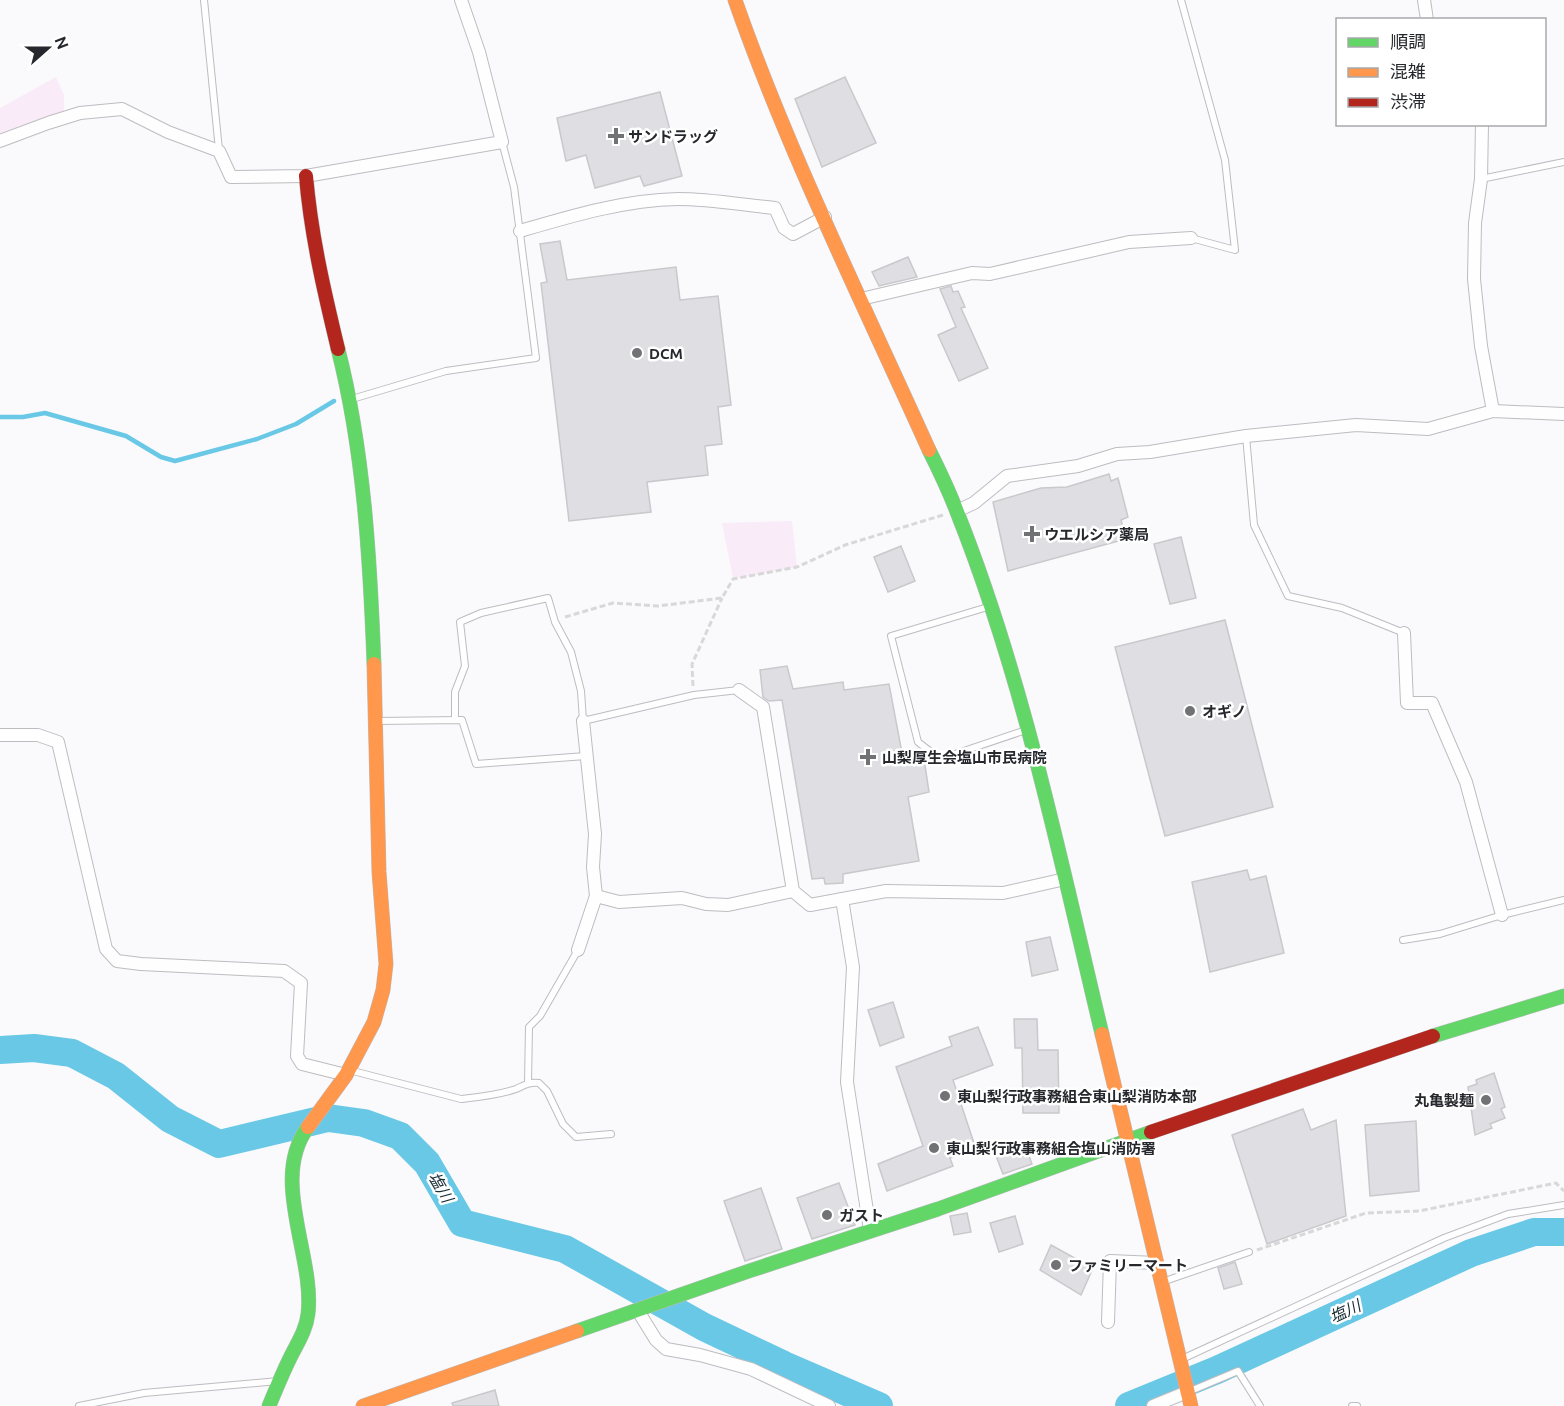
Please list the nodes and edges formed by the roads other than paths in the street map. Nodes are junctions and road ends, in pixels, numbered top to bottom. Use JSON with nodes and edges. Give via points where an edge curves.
{"nodes":[{"id":1,"x":204,"y":0,"type":"edge"},
{"id":2,"x":461,"y":0,"type":"edge"},
{"id":3,"x":735,"y":0,"type":"edge"},
{"id":4,"x":1180,"y":0,"type":"edge"},
{"id":5,"x":1424,"y":0,"type":"edge"},
{"id":6,"x":1427,"y":18,"type":"edge"},
{"id":7,"x":1482,"y":126,"type":"edge"},
{"id":8,"x":0,"y":141,"type":"edge"},
{"id":9,"x":502,"y":142,"type":"junction"},
{"id":10,"x":219,"y":151,"type":"junction"},
{"id":11,"x":1564,"y":162,"type":"edge"},
{"id":12,"x":306,"y":176,"type":"junction"},
{"id":13,"x":1481,"y":179,"type":"junction"},
{"id":14,"x":825,"y":217,"type":"junction"},
{"id":15,"x":520,"y":231,"type":"junction"},
{"id":16,"x":1191,"y":238,"type":"joint"},
{"id":17,"x":861,"y":299,"type":"junction"},
{"id":18,"x":351,"y":399,"type":"junction"},
{"id":19,"x":1493,"y":411,"type":"junction"},
{"id":20,"x":1564,"y":414,"type":"edge"},
{"id":21,"x":1246,"y":436,"type":"junction"},
{"id":22,"x":957,"y":511,"type":"junction"},
{"id":23,"x":991,"y":606,"type":"junction"},
{"id":24,"x":1404,"y":633,"type":"joint"},
{"id":25,"x":739,"y":690,"type":"joint"},
{"id":26,"x":455,"y":720,"type":"junction"},
{"id":27,"x":376,"y":721,"type":"junction"},
{"id":28,"x":583,"y":721,"type":"junction"},
{"id":29,"x":1028,"y":729,"type":"junction"},
{"id":30,"x":0,"y":735,"type":"edge"},
{"id":31,"x":586,"y":756,"type":"junction"},
{"id":32,"x":1065,"y":879,"type":"junction"},
{"id":33,"x":794,"y":891,"type":"junction"},
{"id":34,"x":596,"y":896,"type":"junction"},
{"id":35,"x":842,"y":899,"type":"junction"},
{"id":36,"x":1564,"y":900,"type":"edge"},
{"id":37,"x":1502,"y":915,"type":"junction"},
{"id":38,"x":1403,"y":940,"type":"dead end"},
{"id":39,"x":578,"y":950,"type":"joint"},
{"id":40,"x":1564,"y":996,"type":"edge"},
{"id":41,"x":347,"y":1073,"type":"junction"},
{"id":42,"x":528,"y":1082,"type":"junction"},
{"id":43,"x":611,"y":1134,"type":"dead end"},
{"id":44,"x":1128,"y":1140,"type":"junction"},
{"id":45,"x":1564,"y":1205,"type":"edge"},
{"id":46,"x":870,"y":1230,"type":"junction"},
{"id":47,"x":1249,"y":1252,"type":"road end"},
{"id":48,"x":1156,"y":1263,"type":"junction"},
{"id":49,"x":1161,"y":1282,"type":"junction"},
{"id":50,"x":638,"y":1311,"type":"junction"},
{"id":51,"x":1108,"y":1322,"type":"dead end"},
{"id":52,"x":1179,"y":1360,"type":"junction"},
{"id":53,"x":279,"y":1381,"type":"junction"},
{"id":54,"x":1189,"y":1399,"type":"edge"},
{"id":55,"x":79,"y":1406,"type":"edge"},
{"id":56,"x":268,"y":1406,"type":"edge"},
{"id":57,"x":363,"y":1406,"type":"edge"},
{"id":58,"x":829,"y":1406,"type":"edge"},
{"id":59,"x":1153,"y":1406,"type":"edge"},
{"id":60,"x":1260,"y":1406,"type":"edge"},
{"id":61,"x":1352,"y":1406,"type":"edge"},
{"id":62,"x":1357,"y":1406,"type":"edge"}],
"edges":[{"from":1,"to":10,"type":"lane"},
{"from":2,"to":9,"type":"street"},
{"from":3,"to":14,"type":"street","via":[[760,71]]},
{"from":4,"to":16,"type":"lane","via":[[1225,160],[1235,250]]},
{"from":5,"to":6,"type":"street"},
{"from":7,"to":13,"type":"street"},
{"from":8,"to":10,"type":"street","via":[[80,113],[122,109]]},
{"from":9,"to":12,"type":"street"},
{"from":9,"to":15,"type":"lane"},
{"from":10,"to":12,"type":"street","via":[[231,177]]},
{"from":11,"to":13,"type":"lane"},
{"from":12,"to":18,"type":"street","via":[[323,288]]},
{"from":13,"to":19,"type":"street","via":[[1474,279]]},
{"from":14,"to":15,"type":"street","via":[[794,234],[784,228],[774,208],[679,199],[578,214]]},
{"from":14,"to":17,"type":"street"},
{"from":15,"to":18,"type":"lane","via":[[536,358],[446,371]]},
{"from":16,"to":17,"type":"street","via":[[1129,242]]},
{"from":17,"to":22,"type":"street"},
{"from":18,"to":27,"type":"street","via":[[371,573]]},
{"from":19,"to":20,"type":"street"},
{"from":19,"to":21,"type":"street","via":[[1428,429],[1356,425]]},
{"from":21,"to":22,"type":"street","via":[[1117,454],[1078,466],[1007,476],[974,504]]},
{"from":21,"to":24,"type":"lane","via":[[1254,525],[1288,596],[1342,608]]},
{"from":22,"to":23,"type":"street"},
{"from":23,"to":29,"type":"street"},
{"from":23,"to":29,"type":"lane","via":[[891,636],[918,742],[940,759]]},
{"from":24,"to":37,"type":"street","via":[[1407,703],[1432,703],[1466,782]]},
{"from":25,"to":28,"type":"lane","via":[[694,695]]},
{"from":25,"to":33,"type":"street","via":[[763,707]]},
{"from":26,"to":27,"type":"lane"},
{"from":26,"to":28,"type":"lane","via":[[455,692],[465,666],[459,622],[548,598],[571,652],[581,691]]},
{"from":26,"to":31,"type":"lane","via":[[462,720],[476,764]]},
{"from":27,"to":41,"type":"street","via":[[379,872],[386,964],[375,1022]]},
{"from":28,"to":31,"type":"street"},
{"from":29,"to":32,"type":"street"},
{"from":30,"to":41,"type":"street","via":[[38,735],[58,742],[106,949],[117,961],[284,971],[301,983],[297,1056],[302,1064]]},
{"from":31,"to":34,"type":"street","via":[[595,834]]},
{"from":32,"to":35,"type":"street","via":[[1003,893],[886,891]]},
{"from":32,"to":44,"type":"street"},
{"from":33,"to":34,"type":"street","via":[[728,905],[682,898],[619,902]]},
{"from":33,"to":35,"type":"street","via":[[810,905]]},
{"from":34,"to":39,"type":"street"},
{"from":35,"to":46,"type":"street","via":[[853,967],[847,1082]]},
{"from":36,"to":37,"type":"lane"},
{"from":37,"to":38,"type":"lane","via":[[1440,934]]},
{"from":39,"to":42,"type":"lane","via":[[540,1016],[529,1027]]},
{"from":40,"to":44,"type":"street","via":[[1471,1023]]},
{"from":41,"to":42,"type":"lane","via":[[461,1099],[506,1091]]},
{"from":41,"to":53,"type":"street","via":[[302,1134],[293,1156],[293,1200],[308,1314],[300,1343]]},
{"from":42,"to":43,"type":"lane","via":[[539,1083],[547,1091],[563,1124],[576,1137]]},
{"from":44,"to":46,"type":"street"},
{"from":44,"to":48,"type":"street"},
{"from":45,"to":52,"type":"lane","via":[[1508,1214],[1443,1238]]},
{"from":46,"to":50,"type":"street"},
{"from":47,"to":49,"type":"lane"},
{"from":48,"to":49,"type":"street"},
{"from":48,"to":51,"type":"street","via":[[1110,1261]]},
{"from":49,"to":52,"type":"street"},
{"from":50,"to":57,"type":"street"},
{"from":50,"to":58,"type":"street","via":[[666,1349],[751,1369]]},
{"from":52,"to":54,"type":"street"},
{"from":53,"to":55,"type":"lane","via":[[144,1394]]},
{"from":53,"to":56,"type":"street"},
{"from":54,"to":59,"type":"street"},
{"from":54,"to":60,"type":"lane","via":[[1238,1371]]},
{"from":61,"to":62,"type":"lane"}]}
